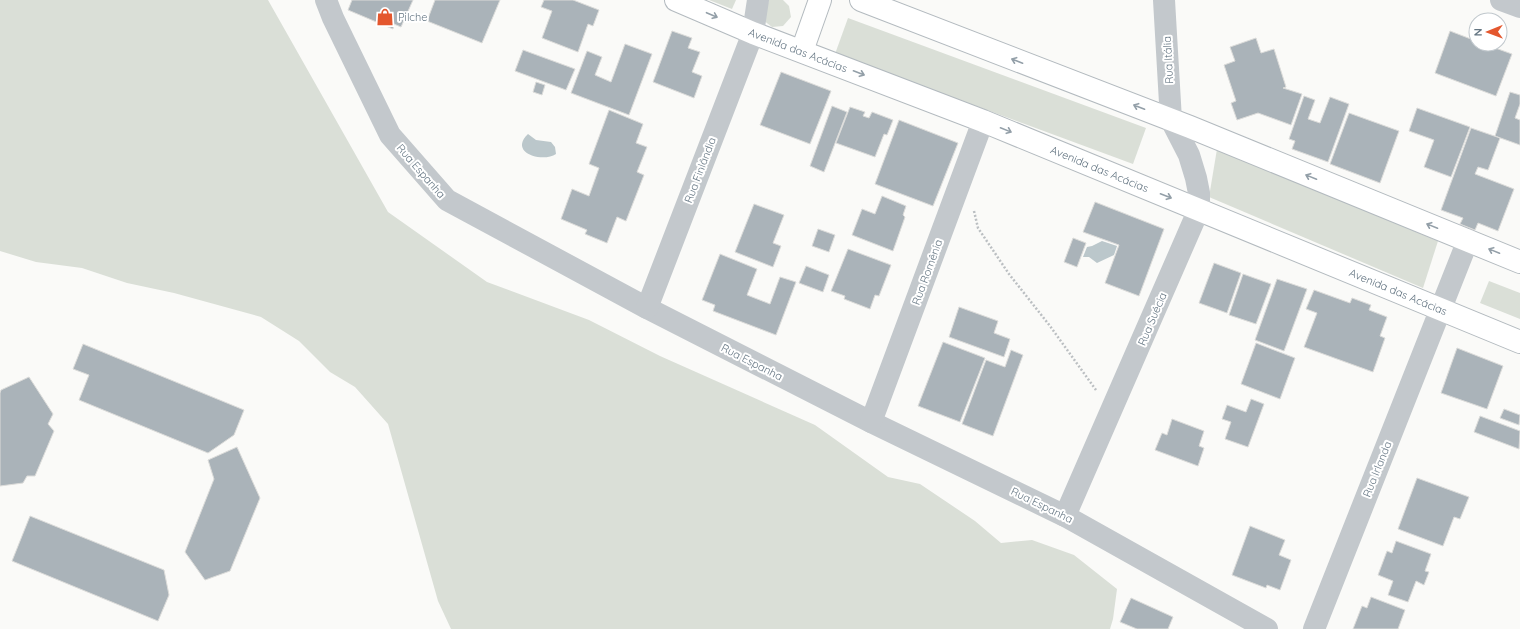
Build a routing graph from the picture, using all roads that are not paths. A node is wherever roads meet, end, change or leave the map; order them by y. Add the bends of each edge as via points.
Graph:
1 (326, 0) edge
2 (676, 0) edge
3 (758, 0) edge
4 (820, 0) edge
5 (861, 0) edge
6 (1164, 0) edge
7 (1501, 0) edge
8 (1520, 8) edge
9 (753, 33) junction
10 (802, 50) junction
11 (1171, 120) junction
12 (983, 121) junction
13 (1199, 209) junction
14 (1468, 240) junction
15 (1520, 262) edge
16 (647, 308) junction
17 (1440, 310) junction
18 (1520, 342) edge
19 (871, 422) junction
20 (1066, 516) junction
21 (1267, 629) edge
22 (1314, 629) edge

1 - 16 street, Rua Espanha via 390,135 446,200
2 -> 9 street, Avenida das Acácias
3 - 9 street, Rua Finlândia
4 - 10 street
11 -> 5 street
6 - 11 street, Rua Itália
7 - 8 street
9 - 10 street, Avenida das Acácias
9 - 16 street, Rua Finlândia
10 -> 12 street, Avenida das Acácias
11 - 13 street, Rua Suécia via 1189,155 1199,193
14 -> 11 street
12 -> 13 street, Avenida das Acácias
12 - 19 street, Rua Romênia
13 - 17 street, Avenida das Acácias
13 - 20 street, Rua Suécia
15 -> 14 street
14 - 17 street, Rua Irlanda
16 - 19 street, Rua Espanha
17 - 18 street, Avenida das Acácias
17 - 22 street, Rua Irlanda
19 - 20 street, Rua Espanha
20 - 21 street, Rua Espanha

